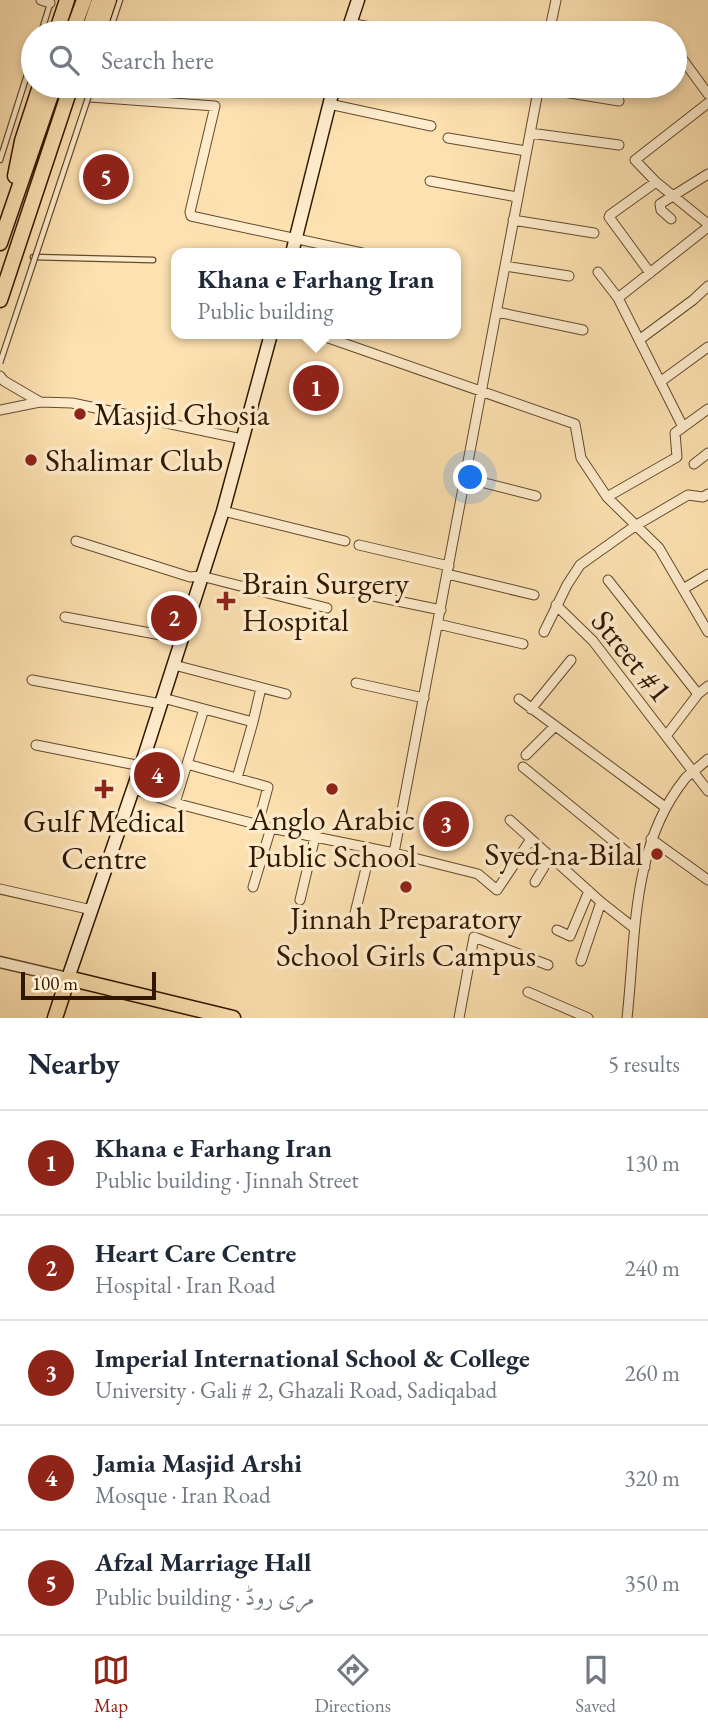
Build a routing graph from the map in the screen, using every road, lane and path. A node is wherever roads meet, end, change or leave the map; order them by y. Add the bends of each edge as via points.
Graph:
1 (67, 0) edge
2 (84, 0) edge
3 (99, 0) edge
4 (109, 0) edge
5 (120, 0) edge
6 (358, 0) edge
7 (556, 0) edge
8 (48, 1) edge
9 (44, 21) edge
10 (61, 21) edge
11 (76, 21) edge
12 (92, 21) edge
13 (102, 21) edge
14 (113, 21) edge
15 (350, 21) edge
16 (552, 21) edge
17 (687, 68) edge
18 (21, 94) edge
19 (708, 94) edge
20 (36, 98) edge
21 (50, 98) edge
22 (67, 98) edge
23 (82, 98) edge
24 (88, 98) edge
25 (146, 98) edge
26 (331, 98) edge
27 (537, 98) edge
28 (602, 98) edge
29 (619, 101) dead end
30 (708, 103) edge
31 (329, 104) junction
32 (431, 126) dead end
33 (530, 133) junction
34 (448, 138) dead end
35 (619, 145) dead end
36 (526, 151) junction
37 (0, 160) edge
38 (708, 174) edge
39 (430, 181) dead end
40 (656, 182) junction
41 (675, 196) junction
42 (517, 197) junction
43 (14, 198) junction
44 (30, 206) junction
45 (671, 219) dead end
46 (513, 220) junction
47 (708, 226) edge
48 (594, 233) dead end
49 (296, 240) junction
50 (0, 243) edge
51 (294, 248) edge
52 (337, 248) edge
53 (33, 257) dead end
54 (153, 260) dead end
55 (505, 266) junction
56 (598, 272) dead end
57 (650, 273) junction
58 (569, 276) dead end
59 (708, 286) edge
60 (618, 298) junction
61 (0, 300) edge
62 (496, 312) junction
63 (583, 330) dead end
64 (270, 339) edge
65 (332, 339) edge
66 (639, 340) junction
67 (708, 347) edge
68 (0, 363) edge
69 (0, 376) edge
70 (660, 382) junction
71 (481, 390) junction
72 (40, 402) junction
73 (0, 410) edge
74 (708, 410) edge
75 (683, 427) junction
76 (242, 439) junction
77 (708, 453) edge
78 (694, 464) dead end
79 (465, 478) junction
80 (536, 496) dead end
81 (607, 497) junction
82 (706, 498) edge
83 (223, 511) junction
84 (635, 526) junction
85 (76, 541) dead end
86 (345, 541) dead end
87 (359, 545) dead end
88 (448, 570) junction
89 (708, 574) edge
90 (201, 576) junction
91 (608, 580) dead end
92 (683, 589) junction
93 (349, 590) dead end
94 (534, 596) dead end
95 (556, 606) junction
96 (327, 608) dead end
97 (441, 610) junction
98 (65, 617) dead end
99 (438, 624) junction
100 (706, 626) edge
101 (544, 632) dead end
102 (182, 639) junction
103 (523, 644) dead end
104 (571, 660) dead end
105 (174, 665) junction
106 (33, 680) dead end
107 (356, 683) dead end
108 (708, 686) edge
109 (261, 688) junction
110 (286, 694) dead end
111 (698, 694) junction
112 (424, 698) junction
113 (519, 699) dead end
114 (162, 701) junction
115 (204, 709) junction
116 (531, 709) junction
117 (253, 722) junction
118 (554, 727) junction
119 (666, 736) junction
120 (36, 745) dead end
121 (526, 755) dead end
122 (708, 759) edge
123 (187, 764) junction
124 (141, 766) junction
125 (523, 767) dead end
126 (694, 774) junction
127 (237, 778) junction
128 (134, 789) junction
129 (708, 791) edge
130 (175, 803) junction
131 (664, 807) junction
132 (510, 820) dead end
133 (257, 824) junction
134 (271, 828) junction
135 (315, 837) junction
136 (531, 839) junction
137 (651, 839) junction
138 (371, 848) junction
139 (394, 853) junction
140 (551, 857) junction
141 (645, 867) junction
142 (708, 880) edge
143 (535, 882) dead end
144 (253, 887) dead end
145 (0, 889) edge
146 (589, 891) junction
147 (300, 900) dead end
148 (601, 902) junction
149 (92, 910) junction
150 (355, 913) dead end
151 (634, 928) junction
152 (558, 930) dead end
153 (581, 961) dead end
154 (0, 962) edge
155 (548, 965) dead end
156 (68, 978) junction
157 (528, 992) dead end
158 (55, 1018) edge
159 (233, 1018) edge
160 (459, 1018) edge
161 (588, 1018) edge
162 (627, 1018) edge

1 - 10 main road
2 - 11 main road
3 - 12 main road
4 - 13 main road
5 - 14 lane
6 - 15 main road
7 - 16 street
8 - 9 lane
17 - 19 street
18 - 37 lane
20 - 43 main road via 15,171
21 - 43 main road
22 - 44 main road
23 - 44 main road via 47,187
24 - 68 lane, bridge
25 - 49 street via 215,106 190,214
26 - 31 main road
27 - 33 street
28 - 29 street
30 - 40 street via 635,160
31 - 32 street
31 - 49 main road
33 - 35 street
33 - 36 street
34 - 36 street
36 - 42 street
38 - 41 street
39 - 42 street
40 - 41 street
40 - 57 street via 609,217
41 - 45 street via 659,207
41 - 47 street
42 - 46 street
43 - 50 main road
44 - 61 main road
46 - 48 street
46 - 55 street
47 - 57 street
49 - 51 main road
49 - 52 street
53 - 54 lane
55 - 58 street
55 - 62 street
56 - 60 street
57 - 60 street
59 - 66 street
60 - 66 street
62 - 63 street
62 - 71 street
64 - 76 main road
65 - 71 street
66 - 70 street
67 - 70 street
69 - 72 street
70 - 75 street
71 - 79 street
71 - 81 street via 575,424 581,458
72 - 73 street
72 - 76 street via 72,403
74 - 75 street
75 - 81 street via 675,435 677,457
76 - 83 main road
77 - 78 street
79 - 80 street
79 - 88 street
81 - 84 street
82 - 84 street via 688,495
83 - 86 street
83 - 90 main road
84 - 92 street via 659,548
84 - 95 street via 580,565
85 - 90 street via 190,577
87 - 88 street
88 - 94 street
88 - 97 street
89 - 92 street
90 - 96 street
90 - 102 main road
91 - 111 street
92 - 100 street
93 - 97 street
95 - 101 street
95 - 119 street, Street #1 via 593,641
97 - 99 street
98 - 102 street
99 - 103 street
99 - 112 street
102 - 105 main road
104 - 116 street
105 - 109 street
105 - 114 main road
106 - 114 street
107 - 112 street
108 - 111 street
109 - 110 street
109 - 117 street
111 - 119 street
112 - 139 street
113 - 116 street
114 - 115 street
114 - 124 main road
115 - 117 street
115 - 123 street
116 - 118 street
117 - 127 street
118 - 121 street
118 - 131 street
119 - 126 street, Street #1
120 - 124 street
122 - 126 street
123 - 127 street
123 - 130 street
124 - 128 main road
125 - 141 street
126 - 129 street, Street #1
126 - 131 street via 686,776
127 - 133 street via 268,787
128 - 130 street
128 - 149 main road
130 - 133 street
131 - 137 street
132 - 136 street
133 - 134 street
134 - 135 street
134 - 144 street
135 - 138 street
135 - 147 street
136 - 139 street via 497,891 478,874
136 - 140 street
137 - 141 street
137 - 142 street
138 - 139 street
138 - 150 street
140 - 143 street
140 - 146 street
141 - 151 street
145 - 149 street
146 - 148 street
146 - 152 street via 570,936
148 - 151 street
148 - 153 street
149 - 156 main road
151 - 162 street
154 - 156 street
155 - 160 street via 474,937
156 - 158 main road
156 - 159 main road
157 - 161 street

